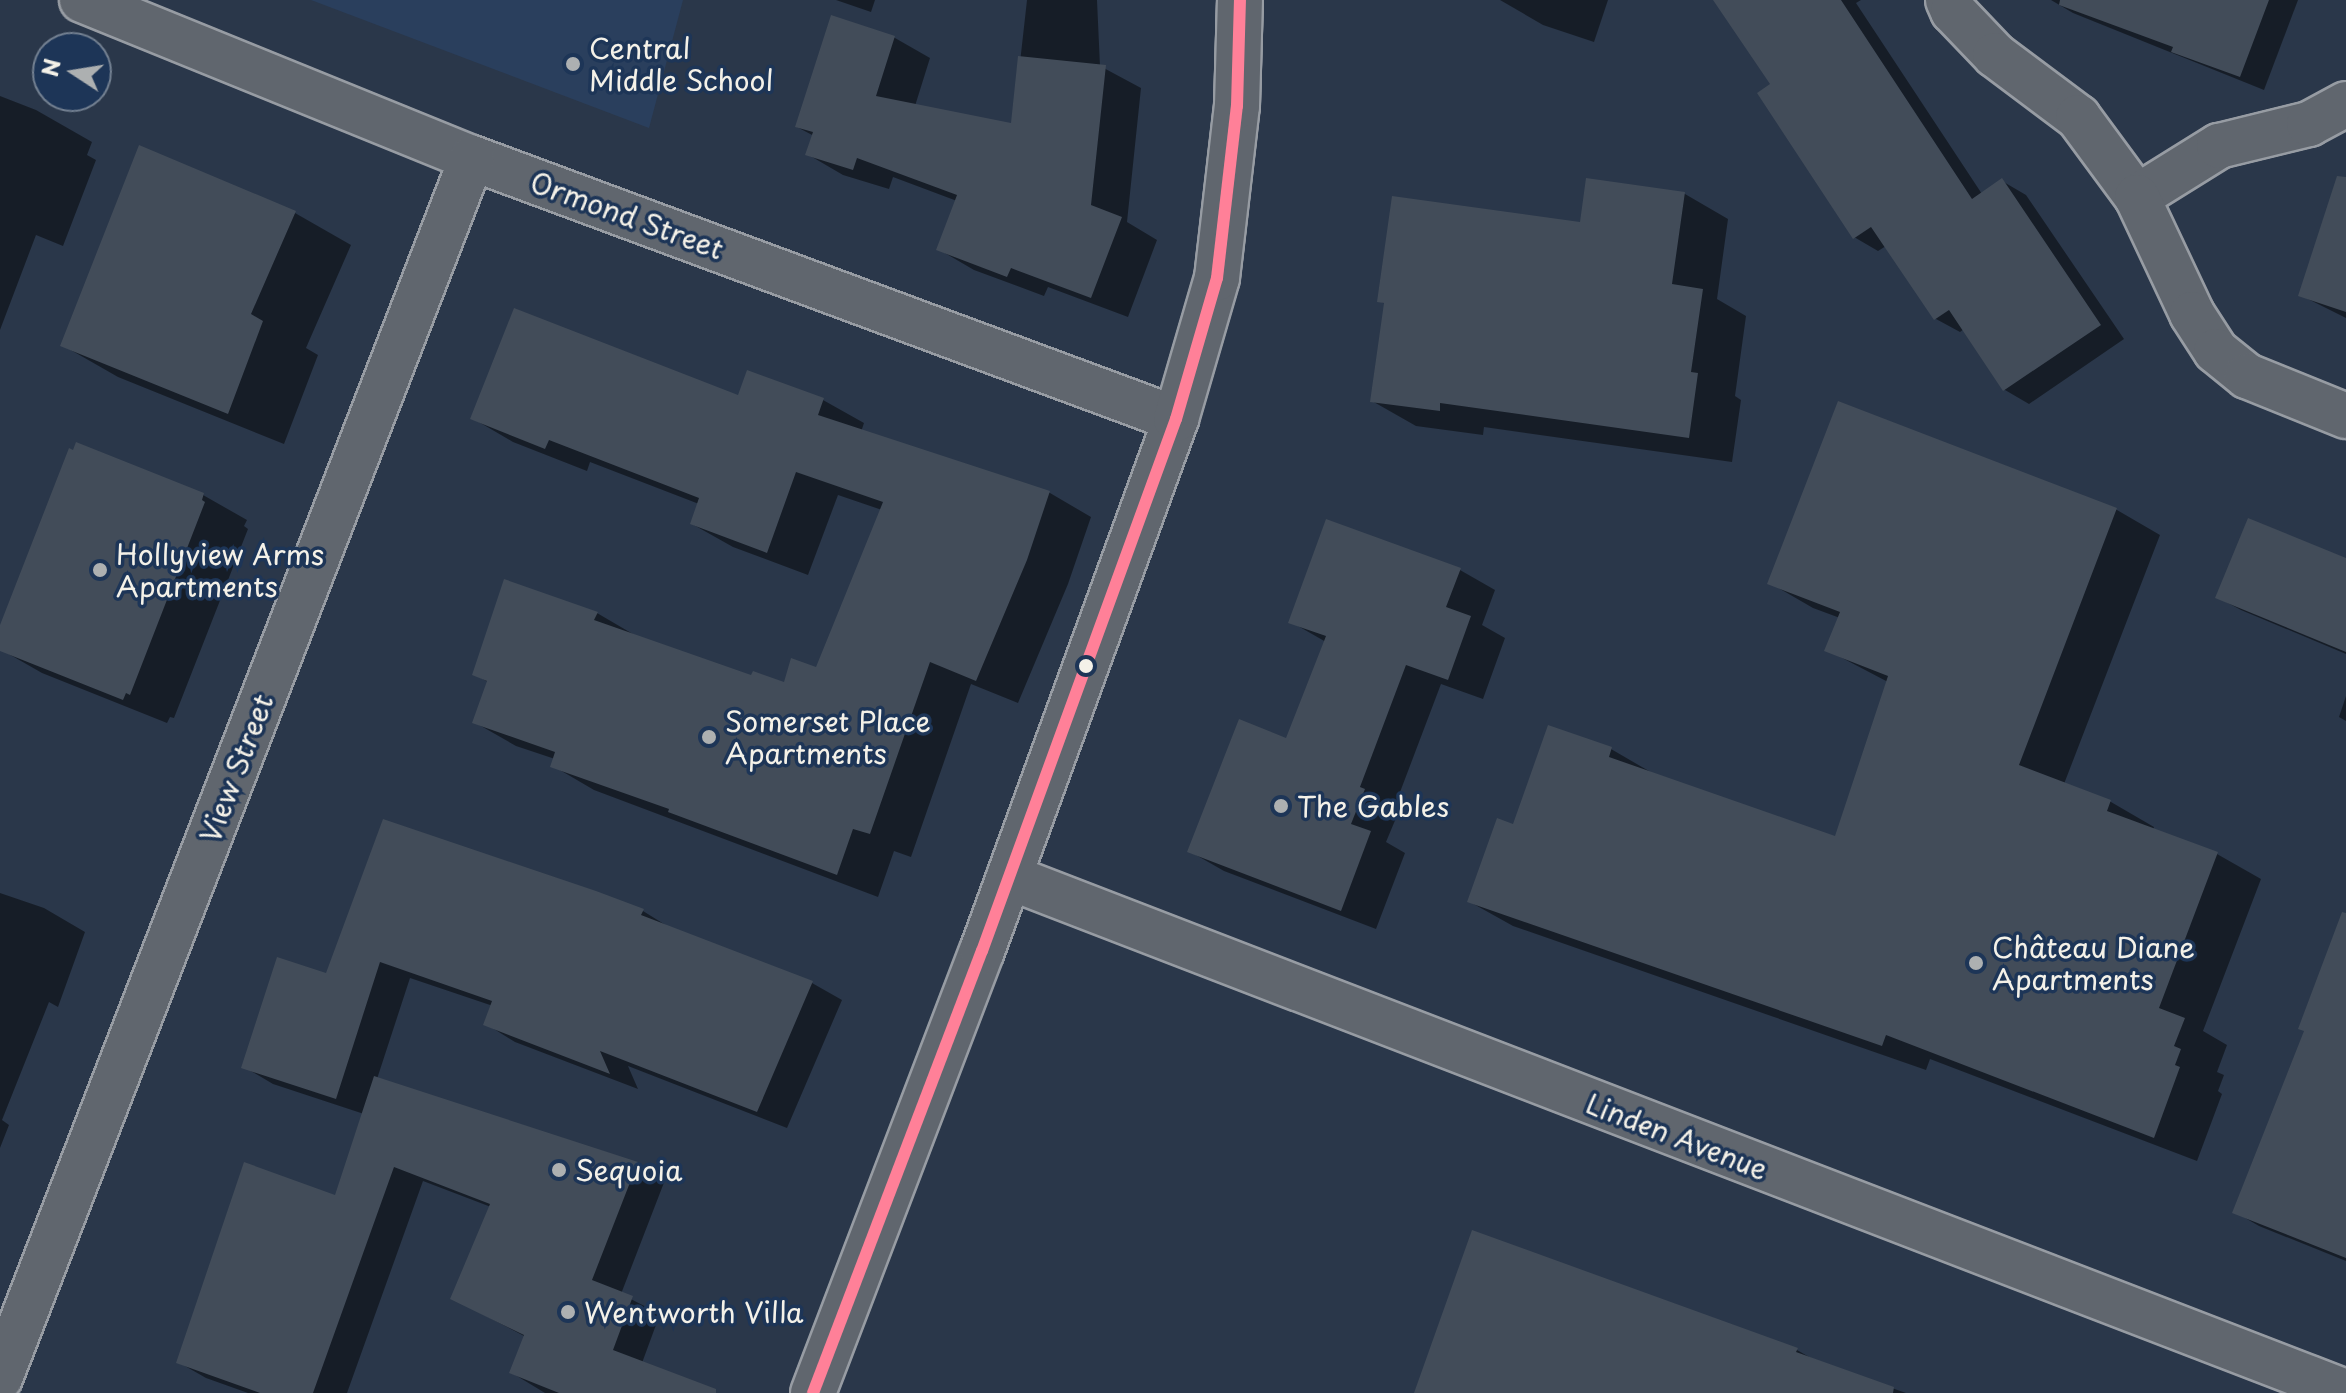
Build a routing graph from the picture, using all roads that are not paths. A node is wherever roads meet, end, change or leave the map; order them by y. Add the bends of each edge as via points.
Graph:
1 (82, 0) edge
2 (1240, 0) edge
3 (1948, 0) edge
4 (2346, 104) edge
5 (472, 158) junction
6 (2137, 197) junction
7 (2346, 416) edge
8 (1176, 419) junction
9 (1009, 877) junction
10 (0, 1378) edge
11 (2346, 1392) edge
12 (813, 1393) edge

1 - 5 street, Ormond Street
2 - 8 street via 1237,106 1217,278
3 - 6 street via 1995,55 2078,117
4 - 6 street via 2309,124 2219,146
5 - 8 street, Ormond Street
5 - 10 street, View Street
6 - 7 street via 2192,314 2216,351 2247,376
8 - 9 street
9 - 11 street, Linden Avenue
9 - 12 street

